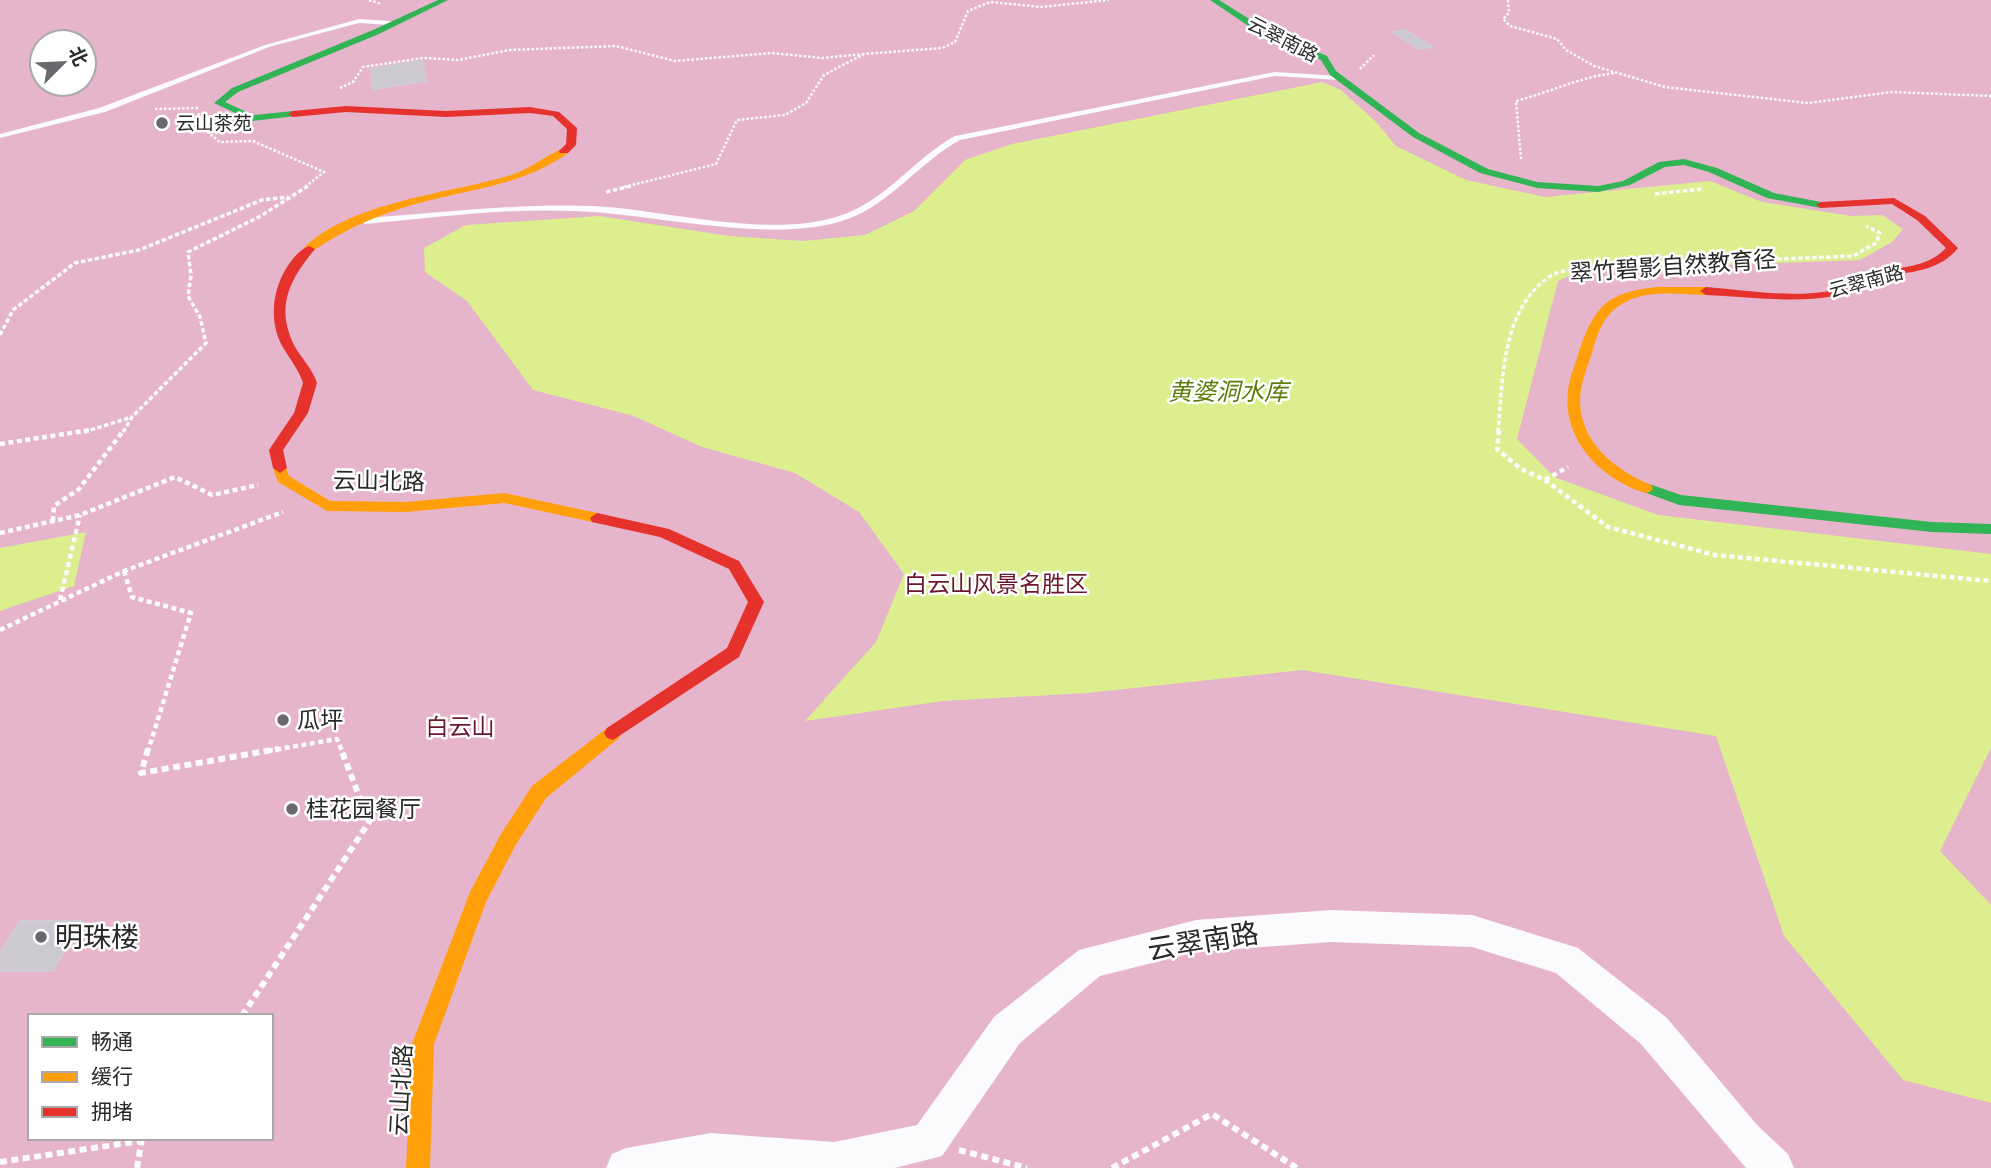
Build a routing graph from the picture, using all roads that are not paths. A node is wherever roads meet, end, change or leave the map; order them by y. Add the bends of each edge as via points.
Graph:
1 (444, 0) edge
2 (1214, 0) edge
3 (394, 23) junction
4 (1340, 78) junction
5 (0, 136) edge
6 (362, 222) junction
7 (1991, 529) edge
8 (418, 1168) edge
9 (626, 1168) edge
10 (1774, 1168) edge

1 - 3 street
2 - 4 street, 云翠南路 via 1256,27 1324,58
3 - 5 lane via 359,21 267,46 102,110
3 - 6 street via 235,90 219,103 252,118 346,109 446,114 530,110 556,114 572,128 571,145 530,174 412,201
4 - 6 lane via 1275,74 958,138 918,163 872,206 815,223 774,226 578,208
4 - 7 street, 云翠南路 via 1439,150 1473,169 1498,176 1590,188 1625,183 1670,163 1701,167 1783,200 1829,206 1885,198 1901,203 1952,248 1945,258 1871,276 1843,292 1803,295 1688,290 1636,295 1612,304 1593,327 1574,393 1580,428 1590,454 1628,482 1679,500
6 - 8 street, 云山北路 via 324,237 298,260 283,283 278,316 289,346 306,370 310,389 276,450 283,479 327,506 406,508 505,498 664,533 734,565 756,602 733,652 607,737 539,792 508,840 477,899 423,1044
9 - 10 street, 云翠南路 via 711,1152 834,1161 928,1142 1007,1030 1091,962 1196,936 1343,926 1472,930 1566,960 1654,1031 1744,1140

